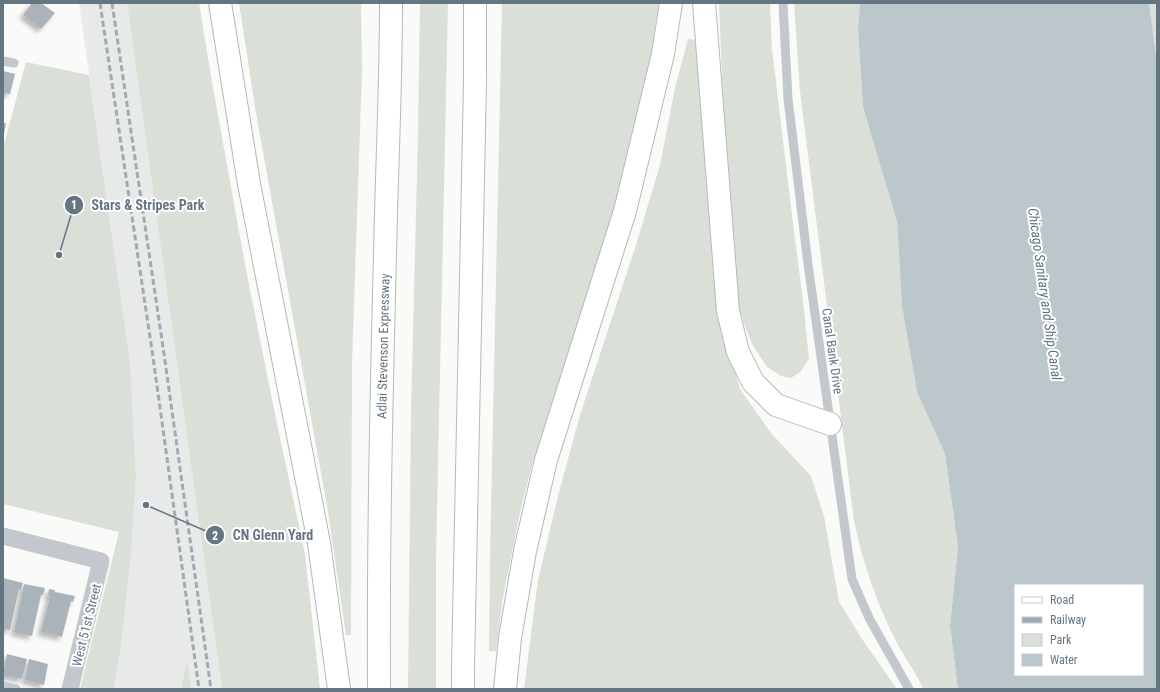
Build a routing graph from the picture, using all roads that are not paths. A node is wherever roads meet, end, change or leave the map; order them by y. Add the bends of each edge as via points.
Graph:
1 (220, 3) edge
2 (391, 3) edge
3 (475, 3) edge
4 (671, 3) edge
5 (704, 3) edge
6 (783, 3) edge
7 (3, 60) edge
8 (14, 63) dead end
9 (830, 424) junction
10 (3, 536) edge
11 (3, 686) edge
12 (16, 689) edge
13 (70, 689) edge
14 (339, 689) edge
15 (380, 689) edge
16 (463, 689) edge
17 (505, 689) edge
18 (909, 689) edge

1 - 14 main road via 249,184 319,543
2 - 15 main road, Adlai Stevenson Expressway via 378,596
3 - 16 main road
4 - 17 main road via 663,54 625,211 546,460 525,551 510,638
5 - 9 main road via 728,311 738,352 753,382 776,405
6 - 9 lane, Canal Bank Drive via 788,99
7 - 8 lane
9 - 18 lane, Canal Bank Drive via 852,579 869,618
10 - 13 street, West 51st Street via 101,561
11 - 12 lane

